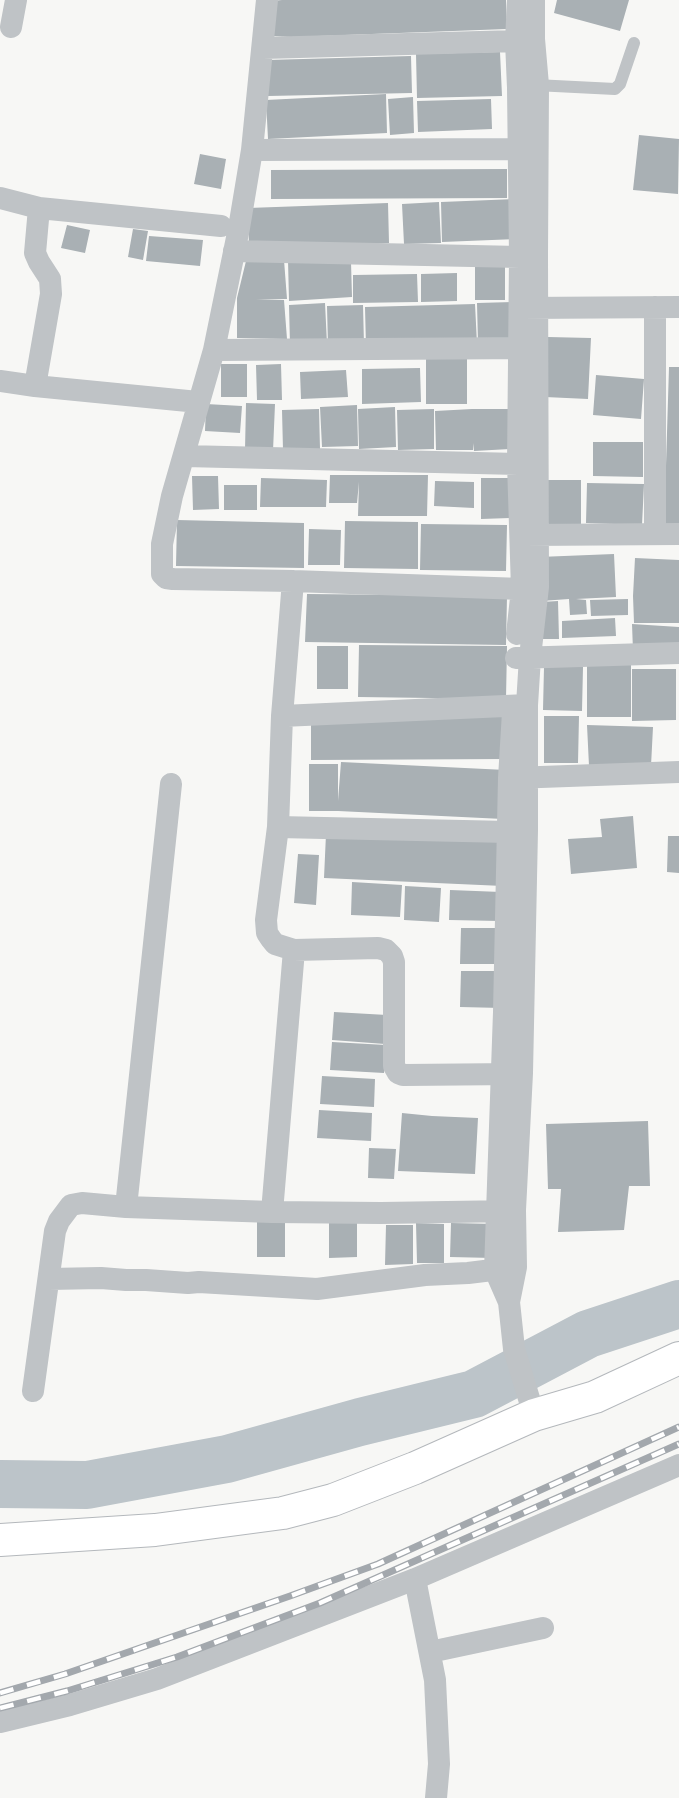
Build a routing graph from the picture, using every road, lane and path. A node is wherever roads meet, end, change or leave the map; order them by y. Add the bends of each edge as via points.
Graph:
1 (16, 0) edge
2 (267, 0) edge
3 (518, 0) edge
4 (534, 0) edge
5 (11, 27) dead end
6 (525, 40) junction
7 (634, 43) dead end
8 (262, 48) junction
9 (528, 86) junction
10 (518, 149) junction
11 (252, 150) junction
12 (0, 198) edge
13 (39, 208) junction
14 (221, 226) dead end
15 (234, 251) junction
16 (520, 257) junction
17 (655, 307) junction
18 (679, 307) edge
19 (528, 308) junction
20 (528, 348) junction
21 (213, 350) junction
22 (0, 381) edge
23 (35, 386) junction
24 (198, 402) junction
25 (184, 456) junction
26 (528, 463) junction
27 (655, 534) junction
28 (679, 534) edge
29 (530, 535) junction
30 (293, 581) junction
31 (530, 588) junction
32 (679, 653) edge
33 (522, 658) junction
34 (520, 706) junction
35 (282, 716) junction
36 (679, 772) edge
37 (518, 778) junction
38 (171, 784) dead end
39 (278, 827) junction
40 (518, 831) junction
41 (294, 950) junction
42 (512, 1074) junction
43 (126, 1207) junction
44 (506, 1211) junction
45 (272, 1212) junction
46 (506, 1269) junction
47 (49, 1279) junction
48 (679, 1358) edge
49 (33, 1391) dead end
50 (531, 1408) junction
51 (679, 1466) edge
52 (0, 1540) edge
53 (415, 1579) junction
54 (543, 1628) dead end
55 (430, 1652) junction
56 (0, 1722) edge
57 (435, 1798) edge

1 - 5 street
2 - 8 street
3 - 6 street
4 - 6 street
6 - 8 street
6 - 9 street
7 - 9 lane via 615,89
8 - 11 street
9 - 10 street
9 - 19 street
10 - 11 street
10 - 16 street
11 - 15 street
12 - 13 street
13 - 14 street
13 - 23 street via 35,253 50,279 51,294
15 - 16 street
15 - 21 street
16 - 19 street
17 - 18 street
17 - 19 street
17 - 27 street
19 - 20 street
20 - 21 street
20 - 26 street
21 - 24 street
22 - 23 street
23 - 24 street
24 - 25 street
25 - 26 street
25 - 30 street via 162,544 162,574 166,578
26 - 29 street
27 - 28 street
27 - 29 street
29 - 31 street
30 - 31 street
30 - 35 street
31 - 33 street
32 - 33 street
33 - 34 street
34 - 35 street
34 - 37 street
35 - 39 street
36 - 37 street
37 - 40 street
38 - 43 street
39 - 40 street
39 - 41 street via 267,933 275,944
40 - 42 street
41 - 42 street via 378,948 392,956 394,1066 398,1073
41 - 45 street
42 - 44 street
43 - 45 street
43 - 47 street via 70,1205 58,1221
44 - 45 street
44 - 46 street
46 - 47 street via 317,1289
46 - 50 street via 514,1349
47 - 49 street
48 - 50 main road via 595,1397
50 - 52 main road via 415,1468 333,1500 283,1513 155,1530
51 - 53 street
53 - 55 street
53 - 56 street via 157,1679
54 - 55 street
55 - 57 street via 439,1764

